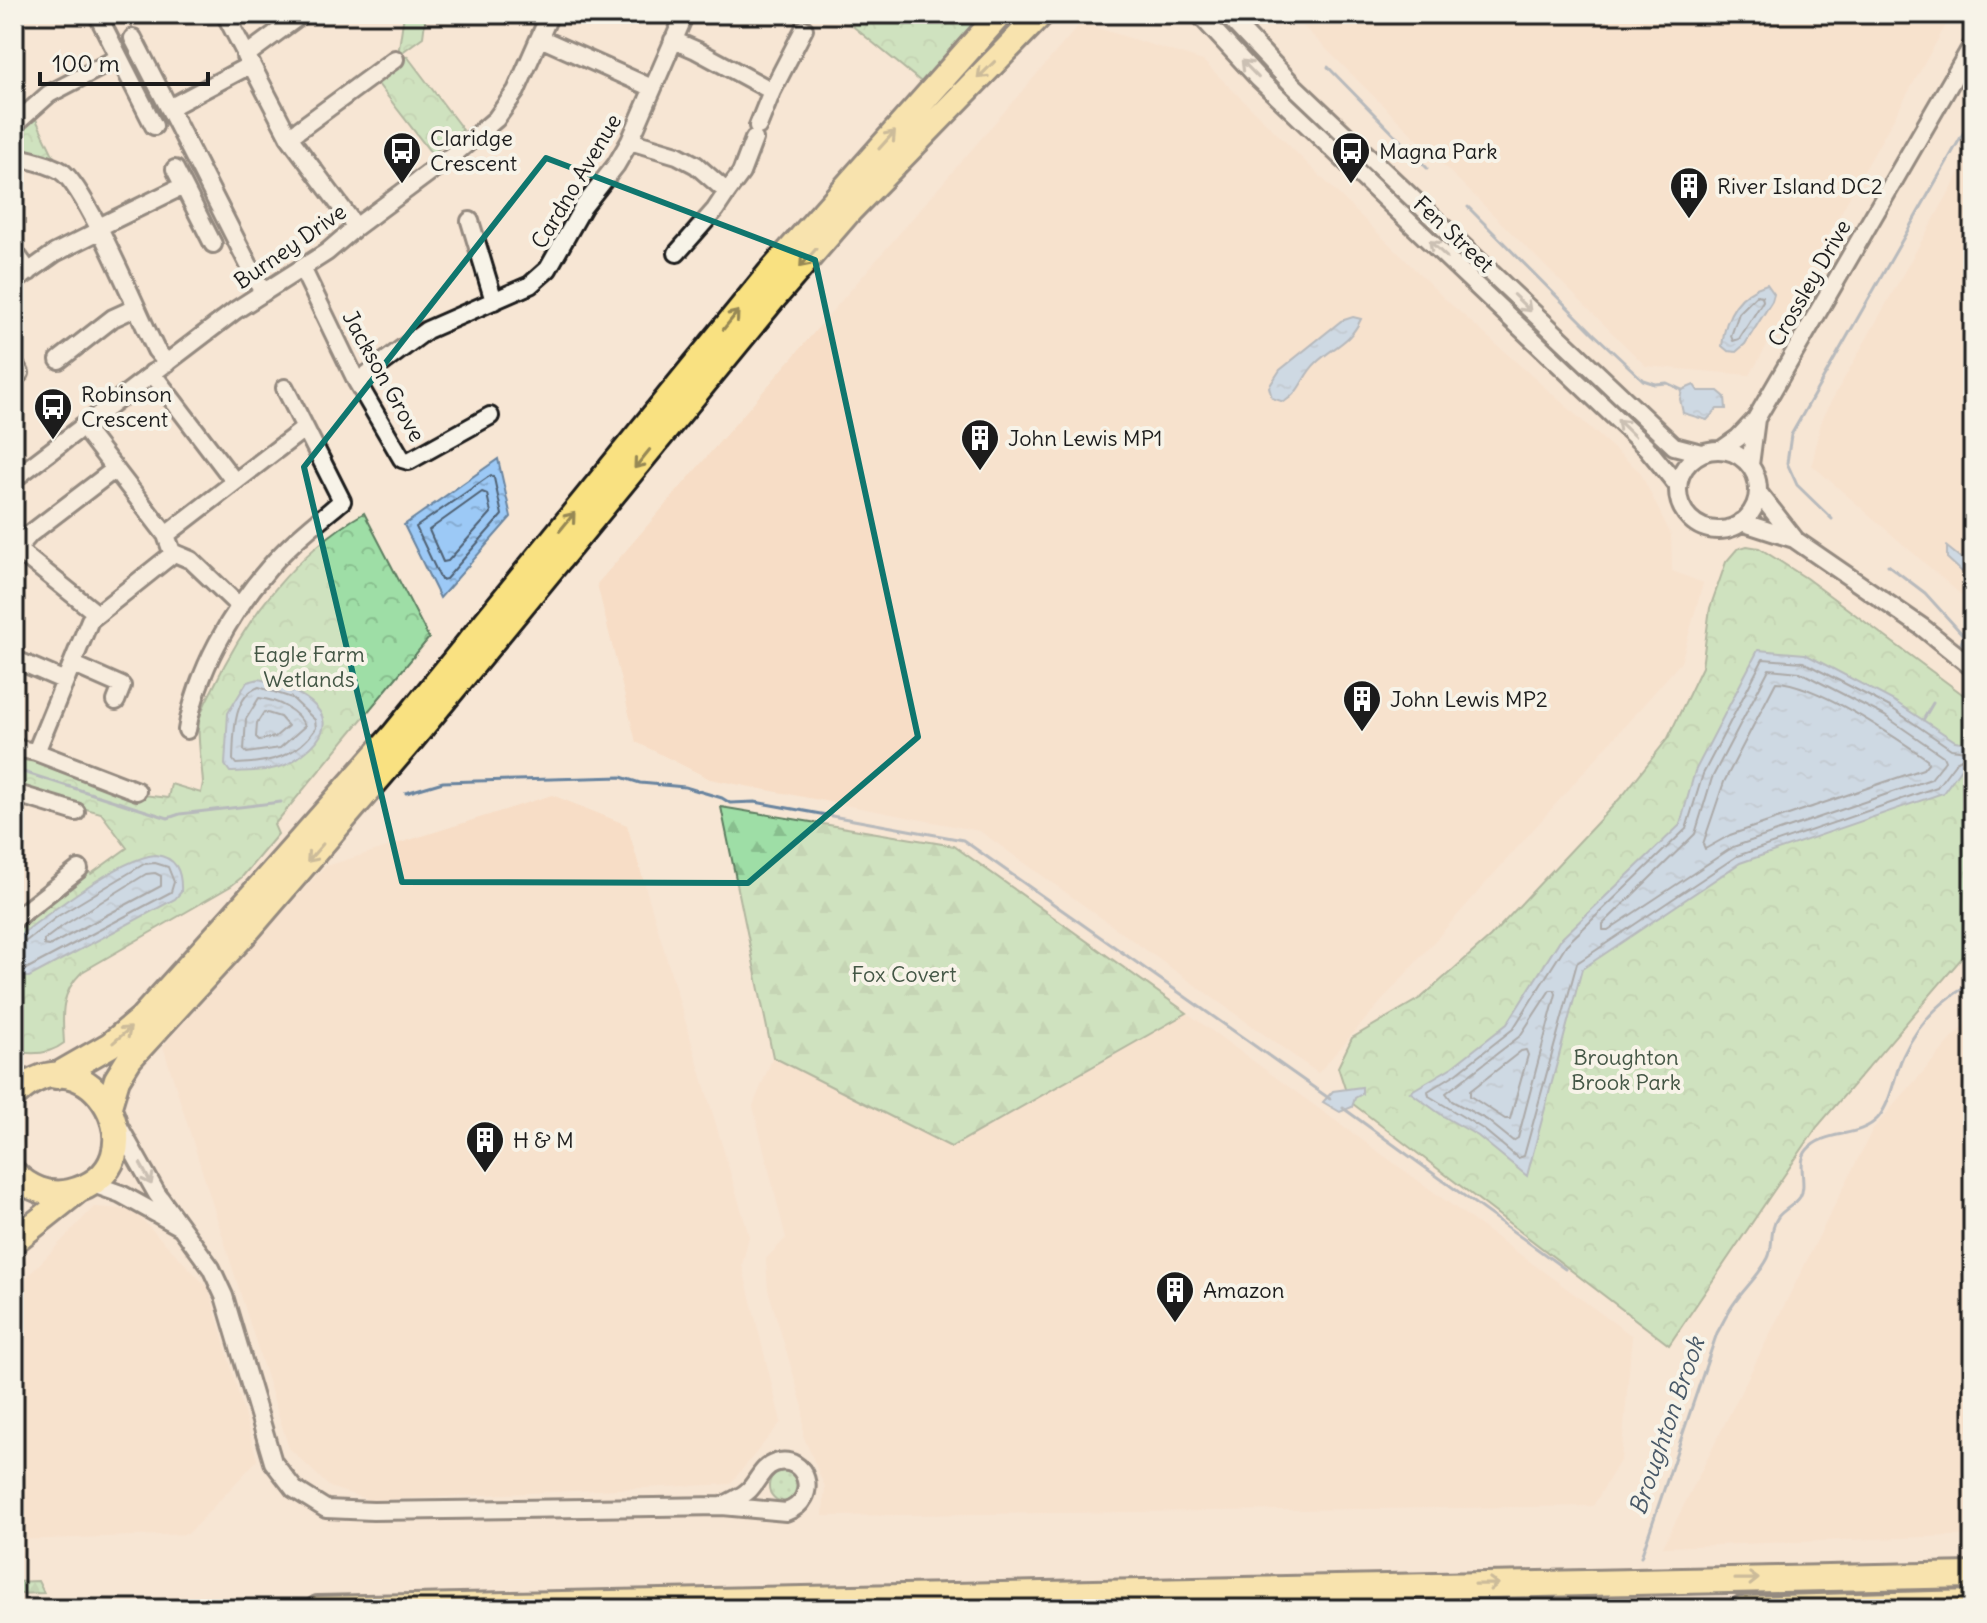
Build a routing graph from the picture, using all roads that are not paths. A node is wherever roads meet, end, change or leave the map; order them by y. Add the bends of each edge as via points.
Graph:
1 (97, 14) edge
2 (225, 14) edge
3 (302, 14) edge
4 (550, 14) edge
5 (685, 14) edge
6 (1000, 14) edge
7 (1041, 14) edge
8 (1199, 14) edge
9 (1226, 14) edge
10 (804, 29) dead end
11 (133, 38) dead end
12 (540, 38) junction
13 (673, 40) junction
14 (1973, 44) edge
15 (118, 58) junction
16 (395, 59) dead end
17 (248, 60) junction
18 (652, 88) junction
19 (772, 91) junction
20 (169, 108) junction
21 (14, 125) edge
22 (154, 126) dead end
23 (289, 137) junction
24 (630, 141) junction
25 (14, 156) edge
26 (175, 169) dead end
27 (183, 186) junction
28 (727, 192) junction
29 (470, 221) dead end
30 (356, 227) junction
31 (98, 230) junction
32 (213, 244) dead end
33 (14, 251) edge
34 (677, 253) dead end
35 (302, 268) junction
36 (29, 272) junction
37 (14, 282) edge
38 (263, 293) junction
39 (494, 301) junction
40 (135, 308) junction
41 (59, 360) dead end
42 (167, 363) junction
43 (152, 373) junction
44 (357, 382) junction
45 (285, 388) dead end
46 (490, 416) dead end
47 (1756, 419) junction
48 (82, 426) junction
49 (305, 428) junction
50 (1721, 450) junction
51 (1701, 453) junction
52 (1750, 465) junction
53 (115, 469) junction
54 (14, 479) edge
55 (235, 482) junction
56 (1678, 486) junction
57 (1758, 492) junction
58 (1741, 522) junction
59 (166, 535) junction
60 (1794, 539) junction
61 (15, 548) edge
62 (172, 552) junction
63 (240, 607) junction
64 (96, 613) junction
65 (14, 659) edge
66 (1962, 659) edge
67 (72, 664) junction
68 (65, 681) junction
69 (116, 701) dead end
70 (187, 730) dead end
71 (14, 748) edge
72 (36, 752) junction
73 (137, 791) dead end
74 (14, 793) edge
75 (76, 812) dead end
76 (79, 869) dead end
77 (14, 920) edge
78 (56, 1076) junction
79 (19, 1083) edge
80 (112, 1112) junction
81 (14, 1173) edge
82 (84, 1187) junction
83 (181, 1227) junction
84 (14, 1241) edge
85 (758, 1479) junction
86 (722, 1506) junction
87 (770, 1509) junction
88 (1973, 1575) edge
89 (1973, 1603) edge
90 (318, 1609) edge
91 (1742, 1609) edge

1 - 15 street
2 - 17 street
3 - 17 street
4 - 12 street, Burney Drive
5 - 13 street, Cardno Avenue
78 -> 6 highway via 110,1045 141,1019 235,915 393,736 769,274
7 -> 80 highway via 850,210 412,739 130,1058 117,1079
56 -> 8 street, Fen Street via 1647,448 1259,79
9 -> 51 street, Fen Street via 1304,95 1674,446
10 - 19 street
11 - 20 street
12 - 18 street
12 - 30 street, Burney Drive via 516,91 496,119
13 - 18 street, Cardno Avenue
13 - 19 street
14 - 47 street, Crossley Drive
15 - 21 street via 49,94
15 - 22 street
16 - 23 street
17 - 20 street
17 - 23 street
18 - 24 street, Cardno Avenue
19 - 28 street via 741,173
20 - 38 street
23 - 30 street
24 - 28 street via 677,155
24 - 39 street, Cardno Avenue via 548,269 530,285
25 - 31 street via 66,176
26 - 27 street
27 - 31 street
27 - 32 street
28 - 34 street
29 - 39 street
30 - 35 street, Burney Drive
31 - 36 street
31 - 40 street
33 - 36 street
35 - 38 street, Burney Drive
35 - 44 street, Jackson Grove
36 - 37 street
38 - 42 street, Burney Drive
39 - 44 street, Cardno Avenue via 427,330
40 - 41 street via 113,318
40 - 42 street
42 - 43 street, Burney Drive
43 - 48 street, Burney Drive
43 - 55 street
44 - 46 street, Jackson Grove via 402,459 409,461
45 - 49 street
47 - 50 street
47 - 52 street
48 - 53 street
48 - 54 street, Burney Drive
49 - 55 street
49 - 63 street via 342,501 269,567
50 - 51 street
50 - 52 street
51 - 56 street via 1690,461
52 - 57 street
53 - 59 street
53 - 61 street
55 - 59 street
56 - 58 street via 1682,507 1696,523 1716,530
57 - 58 street
57 - 60 street
58 - 60 street
59 - 62 street
60 - 66 street
61 - 64 street
62 - 63 street via 191,560
62 - 64 street
63 - 70 street via 204,668
64 - 67 street
65 - 68 street
67 - 68 street
67 - 69 street via 122,686
68 - 72 street
71 - 72 street
72 - 73 street
74 - 75 street
76 - 77 street
78 - 79 highway
78 - 80 highway via 86,1083
80 - 82 highway via 117,1137 113,1155 104,1171
80 -> 83 street
81 - 82 highway via 46,1192
82 - 83 street via 121,1194
82 - 84 highway
83 - 86 street via 224,1296 273,1462 294,1489 326,1509
85 - 86 street via 741,1497
85 - 87 street via 758,1494
85 - 87 street via 780,1462 795,1465 805,1477 807,1491 799,1506 786,1512
86 - 87 street
90 -> 88 highway
89 - 91 highway

